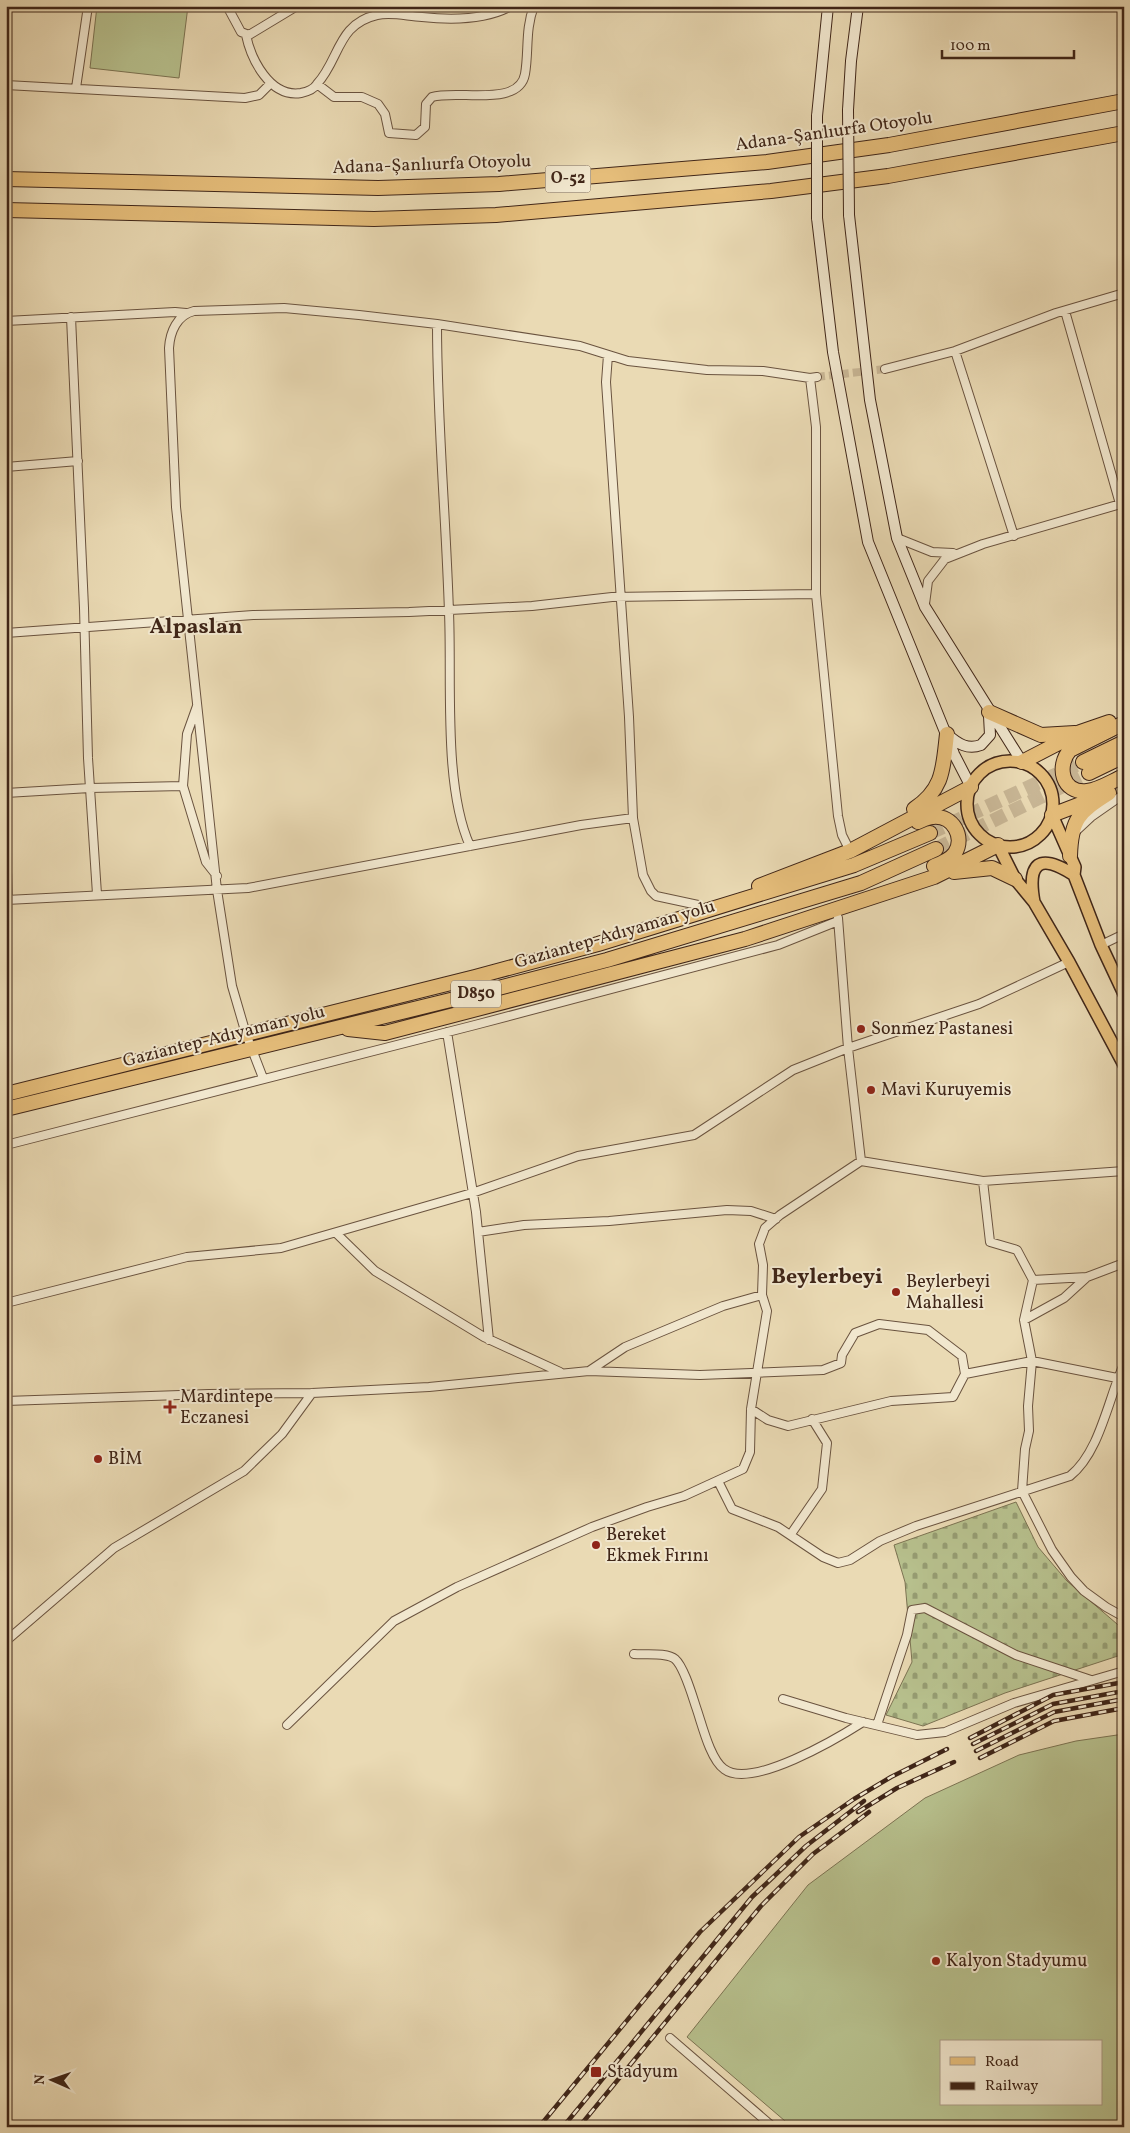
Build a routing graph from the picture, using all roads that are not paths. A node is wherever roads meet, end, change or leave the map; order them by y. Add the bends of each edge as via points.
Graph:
1 (88, 6) edge
2 (226, 6) edge
3 (297, 6) edge
4 (511, 6) edge
5 (534, 6) edge
6 (828, 6) edge
7 (858, 6) edge
8 (246, 35) junction
9 (271, 83) junction
10 (317, 84) junction
11 (6, 85) edge
12 (76, 88) junction
13 (1124, 102) edge
14 (1124, 133) edge
15 (6, 179) edge
16 (6, 210) edge
17 (1124, 293) edge
18 (1065, 311) junction
19 (186, 313) junction
20 (71, 317) junction
21 (6, 321) edge
22 (437, 324) junction
23 (955, 351) junction
24 (608, 355) junction
25 (885, 369) tunnel mouth
26 (78, 461) junction
27 (6, 467) edge
28 (1122, 503) edge
29 (1014, 536) junction
30 (897, 538) junction
31 (960, 552) junction
32 (816, 594) junction
33 (620, 596) junction
34 (924, 607) junction
35 (449, 610) junction
36 (187, 621) junction
37 (85, 626) junction
38 (6, 633) edge
39 (197, 704) junction
40 (989, 712) junction
41 (1124, 717) edge
42 (1124, 723) edge
43 (1080, 732) junction
44 (947, 734) junction
45 (1124, 742) edge
46 (1124, 756) edge
47 (1022, 762) junction
48 (1124, 776) edge
49 (1124, 784) edge
50 (183, 786) junction
51 (971, 787) junction
52 (90, 788) junction
53 (1109, 792) junction
54 (6, 793) edge
55 (1124, 794) edge
56 (1052, 814) junction
57 (633, 818) junction
58 (930, 833) tunnel mouth
59 (1071, 836) junction
60 (867, 842) junction
61 (6, 844) edge
62 (998, 845) junction
63 (470, 846) junction
64 (936, 849) tunnel mouth
65 (850, 851) junction
66 (1070, 856) junction
67 (1074, 875) junction
68 (217, 876) junction
69 (934, 877) junction
70 (1015, 880) junction
71 (218, 890) junction
72 (97, 894) junction
73 (7, 900) edge
74 (864, 900) junction
75 (1034, 902) junction
76 (698, 905) junction
77 (838, 915) junction
78 (1124, 934) edge
79 (1101, 945) junction
80 (1069, 962) junction
81 (1124, 994) edge
82 (326, 1014) junction
83 (339, 1028) junction
84 (446, 1032) junction
85 (246, 1034) junction
86 (848, 1048) junction
87 (252, 1049) junction
88 (1124, 1065) edge
89 (263, 1078) junction
90 (6, 1094) edge
91 (6, 1109) edge
92 (6, 1145) edge
93 (861, 1161) junction
94 (1124, 1170) edge
95 (983, 1180) junction
96 (472, 1192) junction
97 (776, 1219) junction
98 (478, 1232) junction
99 (336, 1233) junction
100 (1124, 1263) edge
101 (1086, 1277) junction
102 (1033, 1280) junction
103 (762, 1295) junction
104 (6, 1303) edge
105 (1024, 1320) junction
106 (489, 1340) junction
107 (1032, 1361) junction
108 (1124, 1364) edge
109 (589, 1371) junction
110 (562, 1373) junction
111 (756, 1373) junction
112 (965, 1374) junction
113 (1121, 1380) edge
114 (312, 1393) junction
115 (6, 1401) edge
116 (751, 1409) junction
117 (812, 1419) junction
118 (718, 1481) junction
119 (1022, 1491) junction
120 (791, 1534) junction
121 (1124, 1616) edge
122 (6, 1641) edge
123 (634, 1654) dead end
124 (1124, 1670) edge
125 (1091, 1680) junction
126 (784, 1700) dead end
127 (863, 1722) junction
128 (287, 1725) dead end
129 (877, 1725) junction
130 (670, 2038) dead end
131 (773, 2127) edge

1 - 12 street
2 - 8 street via 235,24
3 - 8 street via 260,30
4 - 10 street via 502,11 467,17 388,14 364,19 350,28
5 - 10 street via 527,37 526,72 518,88 506,94 432,97 426,104 425,127 416,135 389,133 382,108 371,100 334,97
6 - 44 street, bridge via 817,116 817,218 833,352 868,542
7 - 30 street, bridge via 848,110 849,215 870,400
8 - 9 street via 253,56
9 - 10 street via 292,93 305,91
9 - 12 street via 259,96 245,98
11 - 12 street
13 - 15 highway, Adana-Şanlıurfa Otoyolu / O-52 via 908,142 767,162 498,184 378,188
14 - 16 highway, O-52 via 888,176 771,191 496,214 374,219
17 - 18 street
18 - 23 street
18 - 28 street
19 - 20 street
19 - 22 street via 284,308
19 - 36 street via 173,329 169,348 176,507 185,573
20 - 21 street
20 - 26 street
22 - 24 street via 580,346
22 - 35 street via 437,394
23 - 25 street
23 - 29 street
24 - 32 street via 628,361 707,370 763,371 814,378
24 - 33 street via 606,382
26 - 27 street
26 - 37 street
28 - 29 street
29 - 31 street
30 - 31 street via 932,552
30 - 34 street
31 - 34 street via 945,559 928,581
32 - 33 street
32 - 65 street via 838,816
33 - 35 street via 532,606
33 - 57 street
34 - 40 street
35 - 36 street via 253,615
35 - 63 street via 454,764 459,816
36 - 37 street
36 - 39 street
37 - 38 street
37 - 52 street
39 - 50 street via 187,734
39 - 68 street
40 - 43 highway via 1041,735
40 - 44 street via 990,735 982,746 968,748
40 - 47 street
41 - 43 highway
42 - 48 highway via 1070,750 1064,756 1061,771 1067,784 1079,791 1092,790
43 - 47 highway
44 - 51 street
44 - 60 highway via 942,772 928,800
45 - 46 highway via 1086,767
47 - 51 main road via 992,765
47 - 56 main road via 1038,771 1049,786
49 - 53 highway
50 - 52 street
50 - 68 street via 206,862
51 - 60 highway
51 - 62 main road via 967,804 971,821 982,836
52 - 54 street
52 - 72 street
53 - 56 highway
53 - 59 highway via 1081,813
55 - 59 street
56 - 62 main road via 1044,830 1031,842 1014,847
56 - 66 main road
57 - 63 street
57 - 76 street via 643,875 651,891 656,896
58 - 82 highway, Gaziantep-Adıyaman yolu / D850 via 854,865 720,908
59 - 66 highway
60 - 65 highway
61 - 73 street
62 - 69 highway
62 - 70 main road
63 - 71 street via 248,888
64 - 83 highway, Gaziantep-Adıyaman yolu / D850 via 861,883 607,960
65 - 74 highway via 934,816 952,823 958,834 958,847 951,858
65 - 76 highway via 748,891
66 - 67 main road via 1075,867
67 - 75 main road via 1058,864 1048,862 1039,865 1031,881
67 - 79 main road
68 - 71 street
69 - 70 highway via 974,868 992,868
69 - 74 highway
70 - 75 main road
71 - 72 street
71 - 85 street via 232,986
72 - 73 street
74 - 77 highway
75 - 80 main road
76 - 82 highway via 553,947 350,999
77 - 83 highway via 385,1033
77 - 84 street via 778,945
77 - 86 street
78 - 79 street
79 - 81 main road
80 - 86 street via 979,1004
80 - 88 main road
82 - 85 highway, Gaziantep-Adıyaman yolu / D850
83 - 87 highway, Gaziantep-Adıyaman yolu / D850
84 - 89 street
84 - 96 street
85 - 87 street
85 - 90 highway, Gaziantep-Adıyaman yolu / D850
86 - 93 street
86 - 96 street via 793,1070 694,1135 578,1156
87 - 89 street
87 - 91 highway, Gaziantep-Adıyaman yolu / D850
89 - 92 street
93 - 95 street
93 - 97 street
94 - 95 street
95 - 102 street via 990,1242 1016,1250
96 - 98 street
96 - 99 street
97 - 98 street via 727,1210 609,1221 564,1221
97 - 103 street via 765,1228 759,1244
98 - 106 street
99 - 104 street via 281,1248 187,1256
99 - 106 street via 375,1271
100 - 101 street
101 - 102 street
101 - 105 street via 1064,1298
102 - 105 street
103 - 109 street via 723,1306 625,1347
103 - 111 street via 767,1311
105 - 107 street
106 - 110 street
107 - 112 street
107 - 113 street
107 - 119 street
108 - 113 street
109 - 110 street
109 - 111 street via 700,1376
110 - 114 street via 429,1388
111 - 112 street via 823,1370 836,1366 841,1363 854,1333 879,1324 928,1330 962,1356
111 - 116 street
112 - 117 street via 953,1397 891,1401
113 - 119 street via 1091,1452 1080,1468 1070,1476
114 - 115 street
114 - 122 street via 282,1434 244,1471 114,1548
116 - 117 street via 768,1420 788,1426
116 - 118 street via 750,1452 743,1469
117 - 120 street via 827,1443 822,1489
118 - 120 street via 732,1509
118 - 128 street via 592,1527 457,1587 394,1621
119 - 120 street via 916,1526 838,1563 823,1557
119 - 121 street via 1052,1550 1071,1577 1098,1602
123 - 127 street via 670,1656 677,1662 716,1762 730,1772 746,1773 802,1757
124 - 125 street
125 - 129 street via 1014,1703 935,1734 918,1735
125 - 129 street via 1016,1655 925,1608 918,1608 910,1613 907,1635
126 - 127 street
127 - 129 street
130 - 131 street

